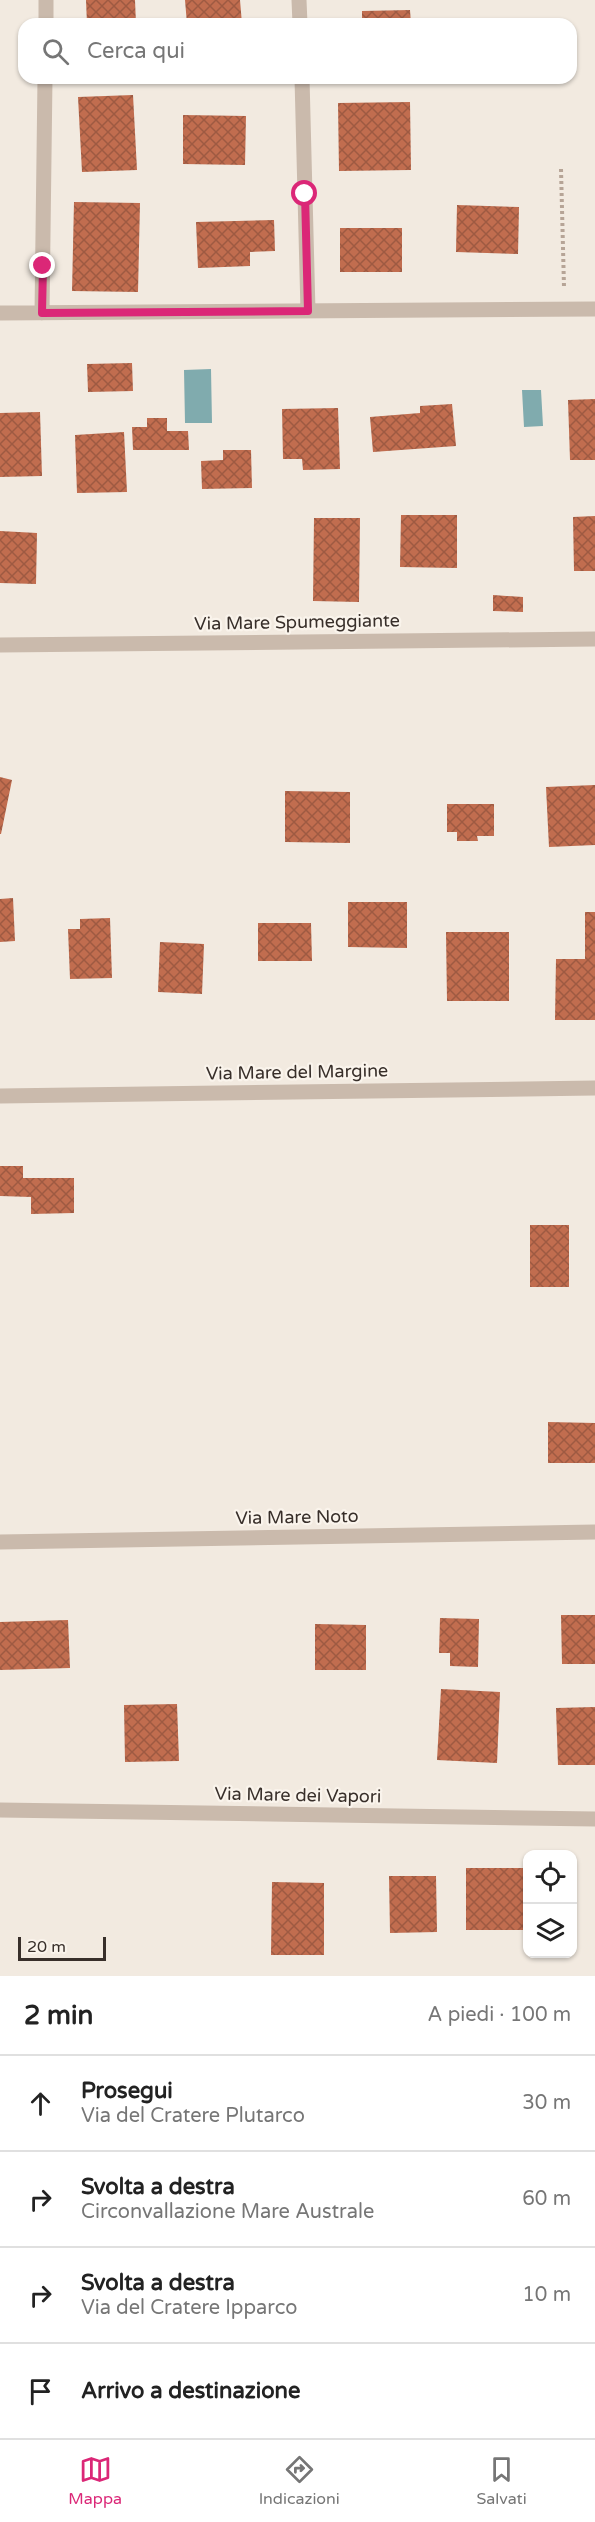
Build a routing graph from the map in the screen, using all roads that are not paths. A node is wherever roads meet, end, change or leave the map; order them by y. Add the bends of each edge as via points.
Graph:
1 (46, 0) edge
2 (299, 0) edge
3 (46, 18) edge
4 (300, 18) edge
5 (45, 84) edge
6 (302, 84) edge
7 (595, 309) edge
8 (308, 311) junction
9 (0, 313) edge
10 (42, 313) junction
11 (595, 639) edge
12 (0, 645) edge
13 (595, 1088) edge
14 (0, 1096) edge
15 (595, 1532) edge
16 (0, 1542) edge
17 (0, 1810) edge
18 (595, 1819) edge

1 - 3 street
2 - 4 street
5 - 10 street
6 - 8 street
7 - 8 street
8 - 10 street
9 - 10 street
11 - 12 street, Via Mare Spumeggiante
13 - 14 street, Via Mare del Margine
15 - 16 street, Via Mare Noto
17 - 18 street, Via Mare dei Vapori

